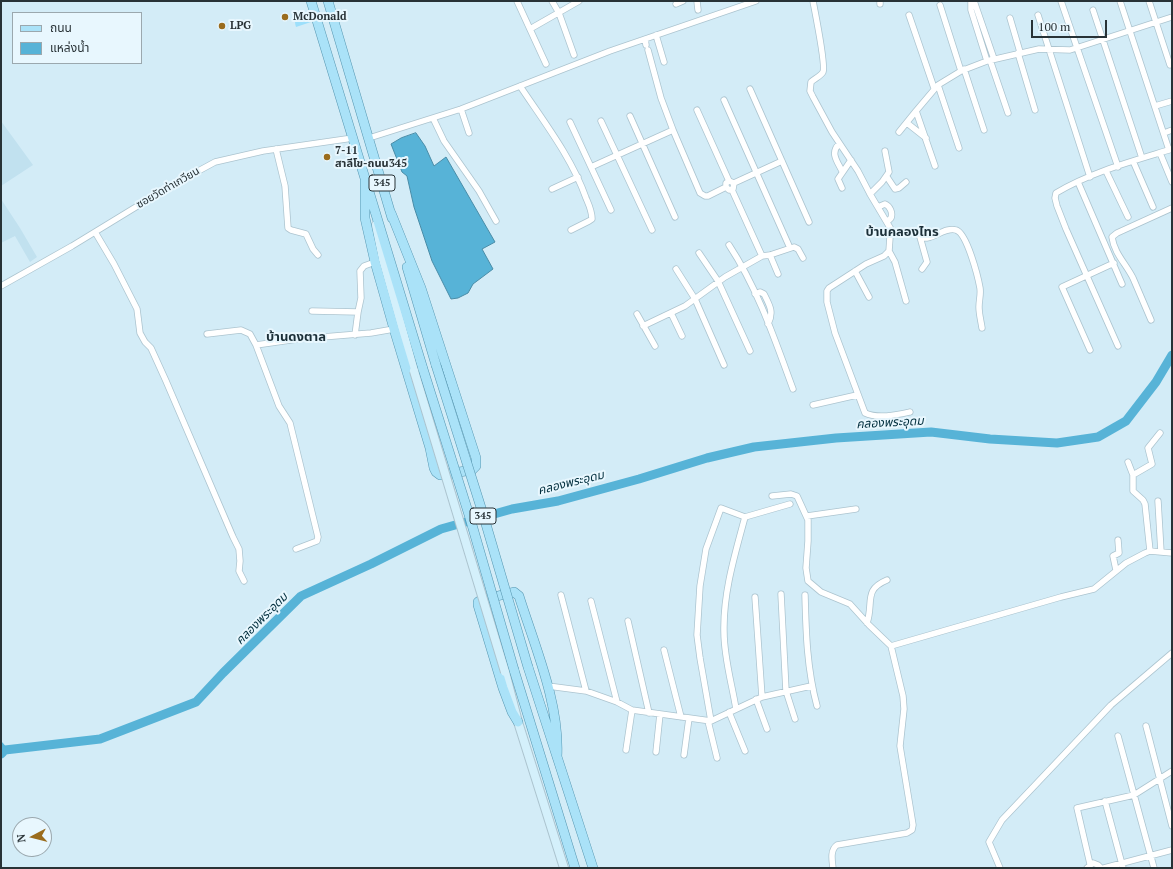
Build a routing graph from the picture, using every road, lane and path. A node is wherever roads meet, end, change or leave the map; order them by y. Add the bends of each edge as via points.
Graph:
1 (311, 1) edge
2 (328, 1) edge
3 (517, 1) edge
4 (552, 1) edge
5 (579, 1) edge
6 (683, 1) edge
7 (697, 1) edge
8 (756, 1) edge
9 (812, 1) edge
10 (972, 1) edge
11 (1061, 1) edge
12 (1120, 1) edge
13 (1148, 1) edge
14 (676, 4) dead end
15 (940, 5) dead end
16 (698, 10) dead end
17 (1093, 10) dead end
18 (559, 13) junction
19 (909, 15) dead end
20 (1038, 15) dead end
21 (1172, 17) edge
22 (1010, 18) dead end
23 (982, 23) junction
24 (1156, 23) junction
25 (976, 25) junction
26 (530, 29) junction
27 (1130, 31) junction
28 (656, 35) junction
29 (644, 39) junction
30 (1103, 40) junction
31 (1077, 48) junction
32 (1050, 50) junction
33 (1019, 52) junction
34 (574, 55) dead end
35 (990, 60) junction
36 (664, 62) dead end
37 (546, 64) dead end
38 (1170, 65) dead end
39 (963, 70) junction
40 (520, 86) junction
41 (936, 86) junction
42 (750, 90) dead end
43 (724, 100) dead end
44 (1172, 101) edge
45 (1155, 106) junction
46 (461, 109) junction
47 (697, 110) dead end
48 (1035, 110) dead end
49 (916, 111) junction
50 (1008, 113) dead end
51 (630, 116) dead end
52 (433, 118) junction
53 (601, 121) dead end
54 (570, 122) dead end
55 (907, 123) junction
56 (673, 130) junction
57 (984, 130) dead end
58 (1172, 130) edge
59 (899, 132) dead end
60 (469, 133) dead end
61 (1164, 133) junction
62 (353, 138) junction
63 (369, 138) junction
64 (926, 138) junction
65 (642, 144) junction
66 (839, 144) junction
67 (958, 148) dead end
68 (276, 149) junction
69 (1171, 150) edge
70 (885, 151) dead end
71 (1160, 153) junction
72 (617, 156) junction
73 (1142, 158) junction
74 (851, 160) junction
75 (782, 161) junction
76 (1133, 161) junction
77 (935, 166) dead end
78 (591, 167) junction
79 (1118, 167) junction
80 (842, 171) junction
81 (1106, 171) junction
82 (757, 173) junction
83 (578, 177) junction
84 (887, 177) junction
85 (1090, 177) junction
86 (365, 180) junction
87 (732, 182) junction
88 (906, 182) dead end
89 (1078, 182) junction
90 (1172, 182) edge
91 (729, 188) junction
92 (842, 188) dead end
93 (552, 189) dead end
94 (870, 194) junction
95 (878, 207) junction
96 (1153, 207) dead end
97 (374, 208) junction
98 (1172, 208) edge
99 (611, 210) dead end
100 (391, 213) junction
101 (675, 217) dead end
102 (1128, 217) dead end
103 (496, 221) dead end
104 (809, 222) dead end
105 (887, 222) junction
106 (570, 230) dead end
107 (652, 230) dead end
108 (892, 231) junction
109 (95, 232) junction
110 (920, 237) junction
111 (729, 245) dead end
112 (790, 248) junction
113 (889, 251) junction
114 (699, 253) dead end
115 (318, 255) dead end
116 (770, 255) junction
117 (762, 256) junction
118 (803, 258) dead end
119 (375, 262) junction
120 (1114, 263) junction
121 (743, 266) junction
122 (676, 269) dead end
123 (922, 269) dead end
124 (855, 271) junction
125 (778, 274) dead end
126 (1086, 276) junction
127 (718, 281) junction
128 (1122, 284) dead end
129 (1, 286) edge
130 (869, 297) dead end
131 (695, 299) junction
132 (906, 301) dead end
133 (312, 311) dead end
134 (358, 312) junction
135 (671, 313) junction
136 (636, 314) dead end
137 (1151, 320) dead end
138 (643, 326) junction
139 (982, 328) dead end
140 (394, 329) junction
141 (207, 334) dead end
142 (355, 335) junction
143 (682, 336) dead end
144 (256, 346) junction
145 (655, 346) dead end
146 (1118, 346) dead end
147 (1090, 350) dead end
148 (750, 351) dead end
149 (724, 365) dead end
150 (793, 389) dead end
151 (857, 395) junction
152 (813, 405) dead end
153 (910, 412) dead end
154 (1160, 433) dead end
155 (1128, 462) dead end
156 (1133, 475) junction
157 (772, 496) dead end
158 (1158, 501) dead end
159 (790, 504) dead end
160 (856, 509) dead end
161 (807, 516) junction
162 (746, 517) junction
163 (1118, 540) dead end
164 (296, 549) dead end
165 (1150, 552) junction
166 (1161, 552) junction
167 (1172, 553) edge
168 (1116, 570) junction
169 (887, 580) dead end
170 (244, 581) dead end
171 (781, 594) dead end
172 (561, 595) dead end
173 (804, 595) dead end
174 (755, 597) dead end
175 (591, 601) dead end
176 (628, 621) dead end
177 (867, 623) junction
178 (891, 646) junction
179 (664, 650) dead end
180 (1172, 653) edge
181 (509, 671) junction
182 (548, 686) junction
183 (811, 686) junction
184 (586, 690) junction
185 (786, 691) junction
186 (762, 697) junction
187 (756, 699) junction
188 (617, 702) junction
189 (817, 706) dead end
190 (736, 709) junction
191 (632, 710) junction
192 (729, 712) junction
193 (649, 713) junction
194 (660, 714) junction
195 (680, 717) junction
196 (689, 718) junction
197 (795, 718) dead end
198 (710, 721) junction
199 (518, 722) junction
200 (1146, 726) dead end
201 (768, 729) dead end
202 (1118, 736) dead end
203 (626, 750) dead end
204 (745, 751) dead end
205 (656, 752) dead end
206 (684, 755) dead end
207 (557, 757) junction
208 (717, 758) dead end
209 (1172, 771) edge
210 (1160, 779) junction
211 (1134, 795) junction
212 (1105, 801) junction
213 (1172, 826) edge
214 (1172, 850) edge
215 (1151, 856) junction
216 (1088, 866) edge
217 (1122, 866) edge
218 (564, 868) edge
219 (576, 868) edge
220 (593, 868) edge
221 (833, 868) edge
222 (1000, 868) edge
223 (1100, 868) edge
224 (1104, 868) edge
225 (1154, 868) edge

1 - 62 main road, 345
2 - 63 main road, 345
3 - 26 street
4 - 18 street
5 - 18 street
6 - 14 street
7 - 16 street
8 - 28 street
9 - 66 street via 824,69 811,82 810,91
10 - 23 street
10 - 25 street via 971,10
11 - 31 street
12 - 27 street
13 - 24 street
15 - 39 street
17 - 30 street
18 - 26 street
18 - 34 street
19 - 41 street
20 - 32 street
21 - 24 street
22 - 33 street
23 - 25 street
23 - 35 street
24 - 27 street
24 - 38 street
25 - 35 street
26 - 37 street
27 - 30 street
27 - 45 street
28 - 29 street
28 - 36 street
29 - 40 street
29 - 56 street
30 - 31 street
30 - 73 street
31 - 32 street
31 - 79 street
32 - 33 street
32 - 85 street
33 - 35 street
33 - 48 street
35 - 39 street
35 - 50 street
39 - 41 street
39 - 57 street
40 - 46 street
40 - 83 street
41 - 49 street
41 - 67 street
42 - 75 street
43 - 82 street
44 - 45 street
45 - 61 street
46 - 52 street
46 - 60 street
47 - 87 street
49 - 55 street
49 - 64 street
51 - 65 street
52 - 63 street
52 - 103 street via 444,141 479,191
53 - 72 street
54 - 78 street
55 - 59 street
55 - 64 street
56 - 65 street
56 - 91 street via 700,193 708,196
58 - 61 street
61 - 69 street
62 - 68 street, ซอยวัดท่าเกวียน
62 - 86 main road, 345
63 - 100 main road, 345
64 - 77 street
65 - 72 street
65 - 101 street
66 - 74 street
66 - 80 street via 834,152
68 - 109 street, ซอยวัดท่าเกวียน via 225,160 203,168
68 - 115 street via 285,186 288,228 306,234
69 - 71 street
70 - 84 street via 890,167
71 - 73 street
71 - 90 street
72 - 78 street
72 - 107 street
73 - 76 street
74 - 80 street
74 - 94 street
75 - 82 street
75 - 104 street
76 - 79 street
76 - 96 street
78 - 99 street
79 - 81 street
80 - 92 street via 838,179
81 - 85 street
81 - 102 street
82 - 87 street
82 - 112 street
83 - 93 street
83 - 106 street via 592,219
84 - 88 street via 895,189
84 - 94 street
85 - 89 street
86 - 97 main road, 345
86 - 119 main road via 365,218
87 - 91 street via 726,183
89 - 120 street
89 - 126 street via 1056,193 1055,198
91 - 117 street
94 - 95 street
95 - 105 street
95 - 105 street via 885,204 891,211 891,218
97 - 181 main road, 345, bridge via 470,518
97 - 181 main road, 345, bridge via 383,260 414,372
98 - 137 street via 1117,232 1112,237
100 - 140 main road via 428,310 476,458 476,466 472,470 440,476 436,472
100 - 207 main road, 345, bridge
105 - 108 street
108 - 110 street via 896,234 914,233
108 - 113 street
109 - 129 street, ซอยวัดท่าเกวียน
109 - 170 street via 137,308 140,332 166,381 238,544 239,571
110 - 123 street via 927,262
110 - 139 street via 932,237 952,229 961,233 980,288
111 - 121 street
112 - 116 street
112 - 118 street via 796,248
113 - 124 street
113 - 132 street via 895,262
114 - 127 street
116 - 117 street
116 - 125 street
117 - 121 street
119 - 134 street via 361,268
119 - 140 main road
120 - 126 street
120 - 128 street
121 - 127 street
121 - 150 street
122 - 131 street
124 - 130 street
124 - 151 street via 829,288 826,296 835,334
126 - 146 street
126 - 147 street via 1062,287
127 - 131 street
127 - 148 street
131 - 135 street
131 - 149 street
133 - 134 street
134 - 142 street
135 - 138 street
135 - 143 street
136 - 138 street
138 - 145 street
140 - 142 street
141 - 144 street via 242,330 250,334
142 - 144 street via 289,340
144 - 164 street via 279,406 290,423 318,537 316,541
151 - 152 street
151 - 153 street via 863,410 869,415 894,416
154 - 156 street via 1148,448 1151,466
155 - 156 street
156 - 165 street via 1133,491 1145,504
157 - 161 street via 795,494
158 - 166 street
159 - 162 street
160 - 161 street
161 - 177 street via 808,581 821,592 850,604
162 - 190 street via 734,554 726,595 724,632
162 - 198 street via 720,508 706,549 700,586 697,635
163 - 168 street via 1119,553 1113,556
165 - 166 street
165 - 168 street
166 - 167 street
168 - 178 street via 1100,585 1087,592
169 - 177 street via 876,585 872,591
171 - 185 street
172 - 184 street
173 - 183 street
174 - 186 street
175 - 188 street
176 - 193 street
177 - 178 street
178 - 221 street via 903,696 900,746 912,830 837,845 832,852
179 - 195 street
180 - 222 street via 1111,705 1002,820 989,842
181 - 199 main road, 345
181 - 219 main road, 345
182 - 184 street
182 - 199 main road via 517,593 478,602 503,688
182 - 207 main road via 558,739
183 - 185 street
183 - 189 street
184 - 188 street
185 - 186 street
185 - 197 street
186 - 187 street
187 - 190 street
187 - 201 street
188 - 191 street
190 - 192 street
191 - 193 street
191 - 203 street
192 - 198 street
192 - 204 street
193 - 194 street
194 - 195 street
194 - 205 street
195 - 196 street
196 - 198 street
196 - 206 street
198 - 208 street
199 - 218 main road, 345
200 - 210 street
202 - 211 street
207 - 220 main road, 345
209 - 210 street
210 - 211 street
210 - 213 street
211 - 212 street
211 - 215 street
212 - 216 street via 1077,808
212 - 217 street
214 - 215 street
215 - 217 street
215 - 225 street
216 - 223 street via 1095,864
217 - 224 street

